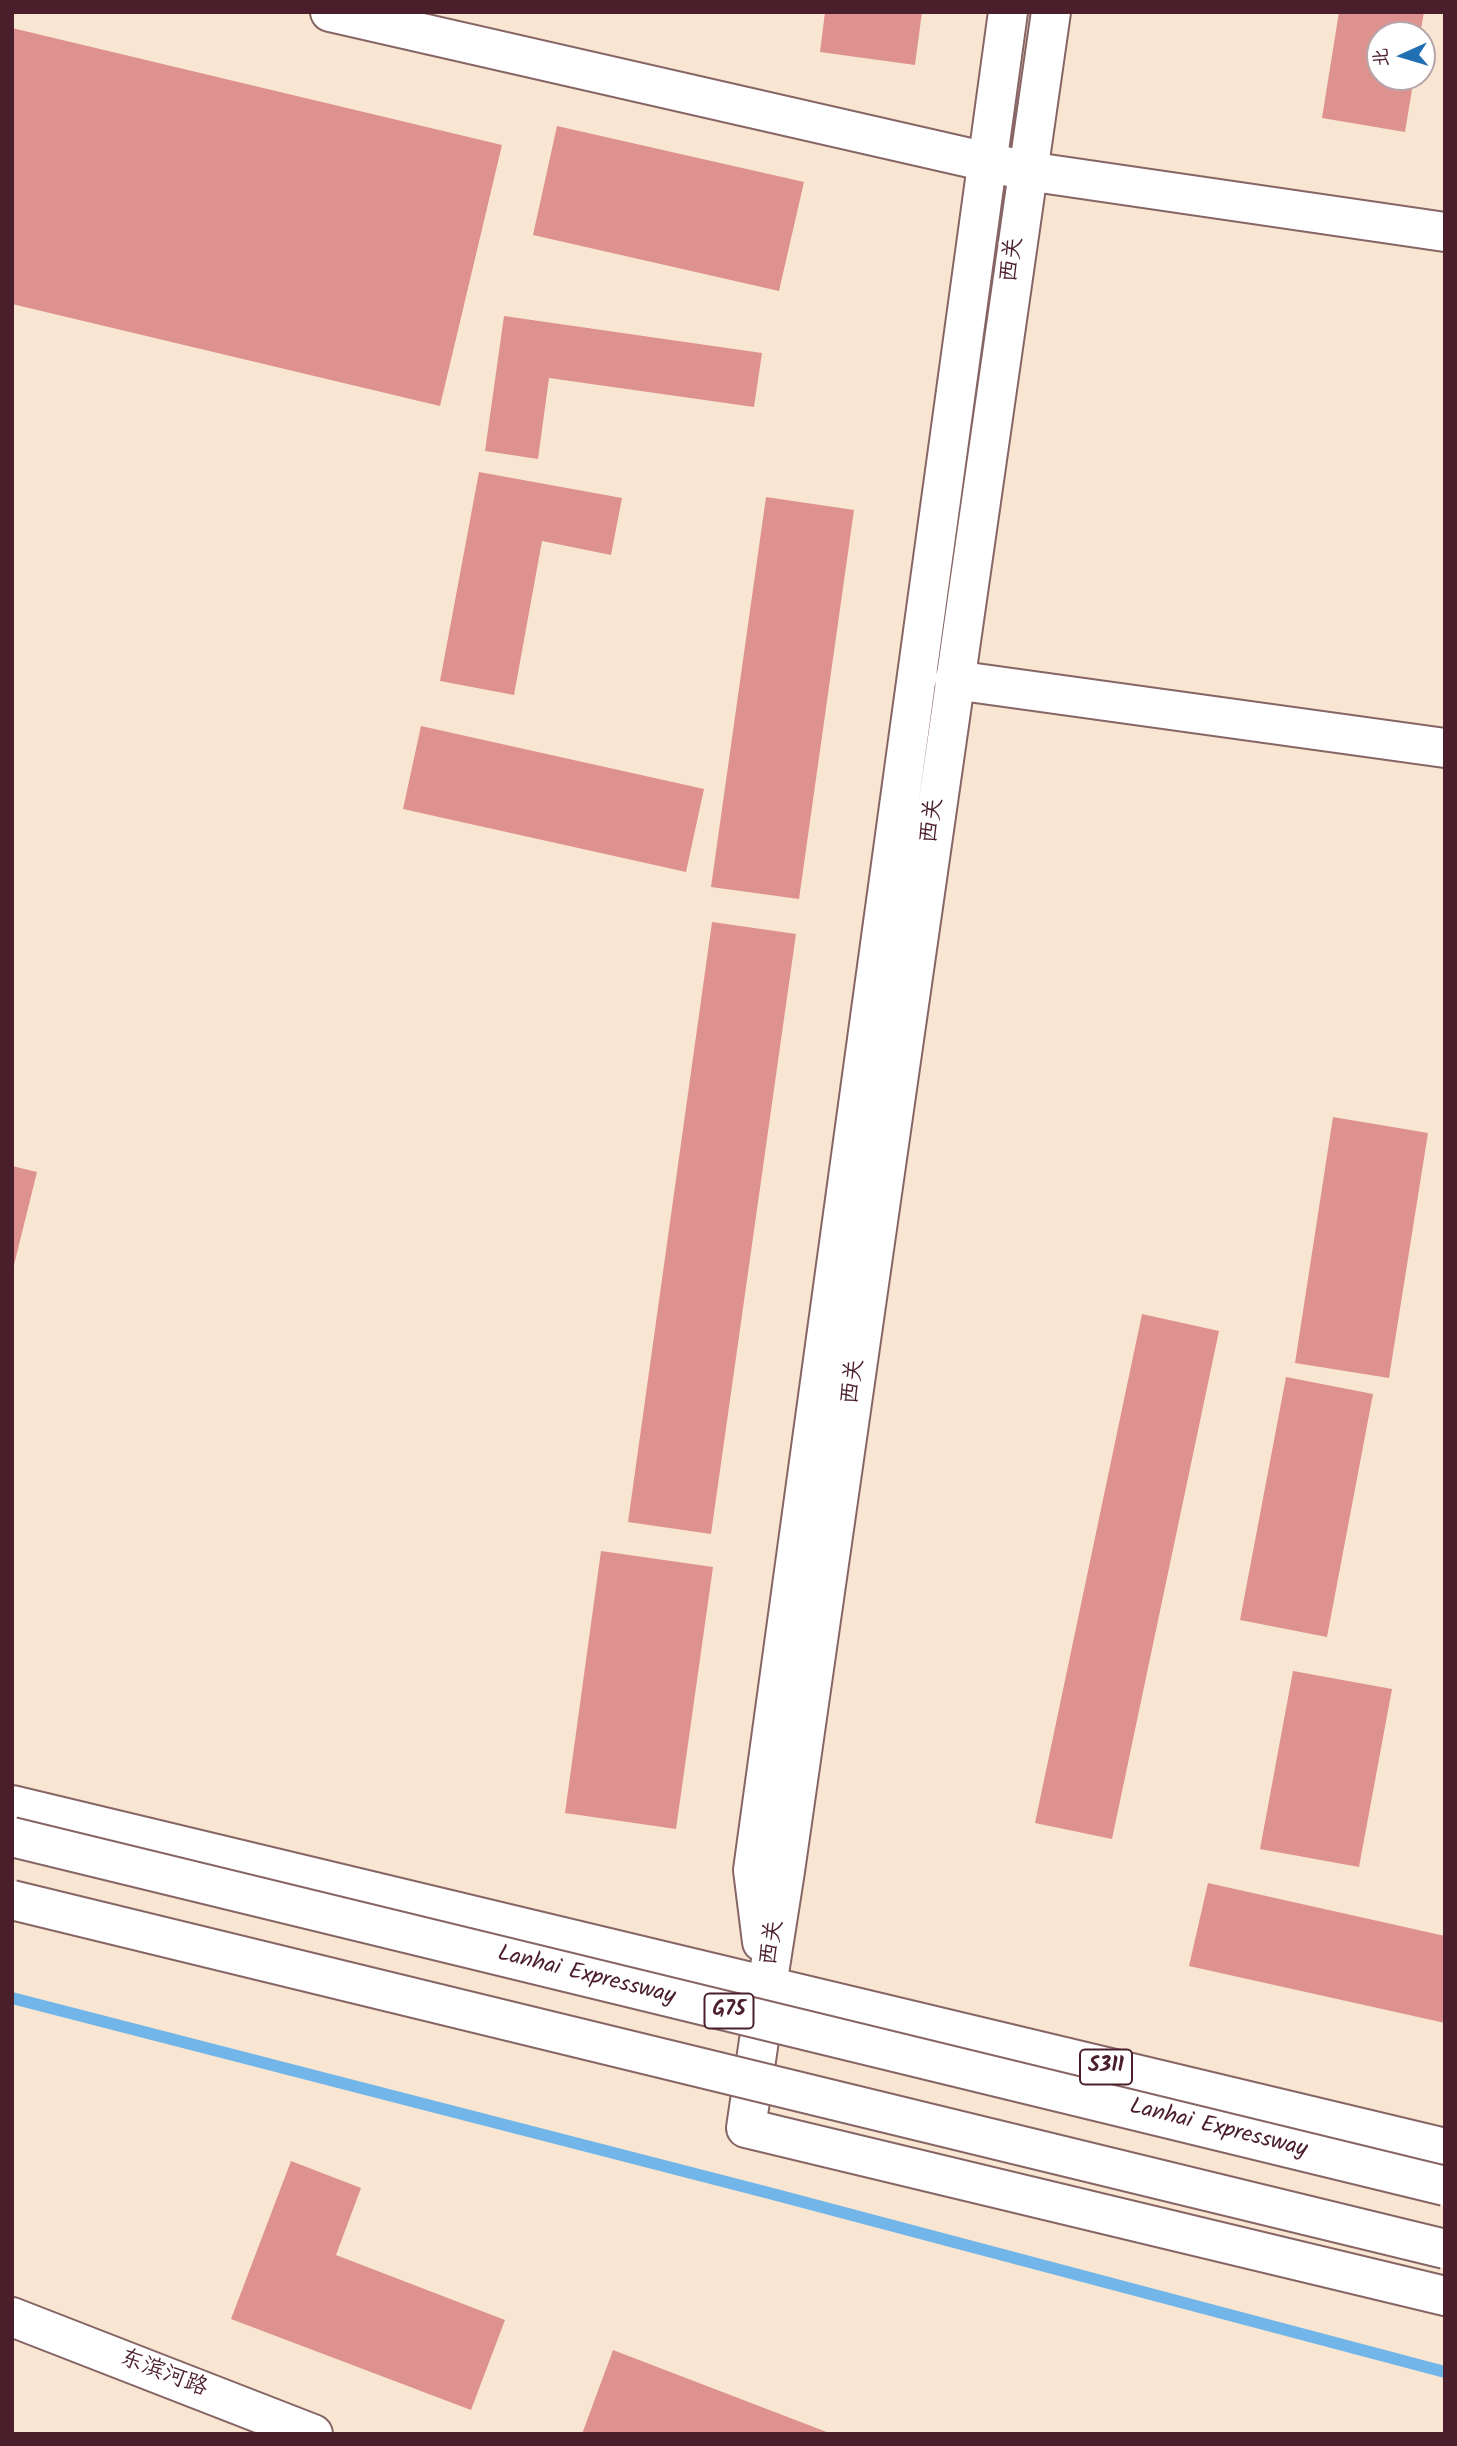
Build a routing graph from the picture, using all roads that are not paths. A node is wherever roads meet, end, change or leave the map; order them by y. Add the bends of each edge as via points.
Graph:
1 (330, 12) edge
2 (1008, 12) edge
3 (1051, 12) edge
4 (988, 162) junction
5 (1027, 171) junction
6 (1445, 232) edge
7 (954, 680) junction
8 (1445, 748) edge
9 (12, 1805) edge
10 (12, 1837) edge
11 (12, 1900) edge
12 (767, 1986) junction
13 (1445, 2148) edge
14 (1445, 2186) edge
15 (1445, 2249) edge
16 (1445, 2296) edge
17 (12, 2317) edge
18 (313, 2434) edge

1 - 4 main road
2 - 4 main road, 西关
3 - 5 main road, 西关
4 - 5 main road
4 - 12 main road, 西关 via 753,1870
5 - 6 main road
5 - 7 main road, 西关
7 - 8 main road
7 - 12 main road, 西关
9 - 12 main road
10 - 14 main road, Lanhai Expressway / G75, bridge
11 - 15 main road, bridge
12 - 13 main road, S311
12 - 16 main road via 746,2128
17 - 18 main road, 东滨河路

